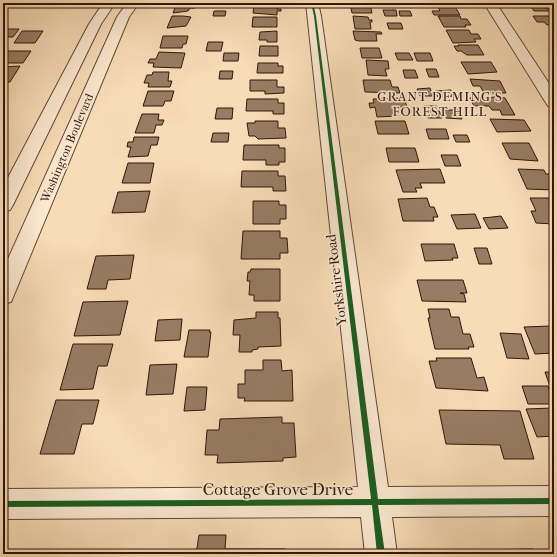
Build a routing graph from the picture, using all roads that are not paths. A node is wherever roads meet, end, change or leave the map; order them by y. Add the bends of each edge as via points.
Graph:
1 (109, 3) edge
2 (133, 3) edge
3 (312, 3) edge
4 (490, 3) edge
5 (554, 103) edge
6 (3, 205) edge
7 (3, 295) edge
8 (375, 502) junction
9 (554, 502) edge
10 (3, 504) edge
11 (382, 554) edge

1 - 6 street, Washington Boulevard via 95,24
2 - 7 street, Washington Boulevard via 124,17
3 - 8 street, Yorkshire Road
4 - 5 street
8 - 9 street, Cottage Grove Drive
8 - 10 street, Cottage Grove Drive
8 - 11 street, Yorkshire Road

